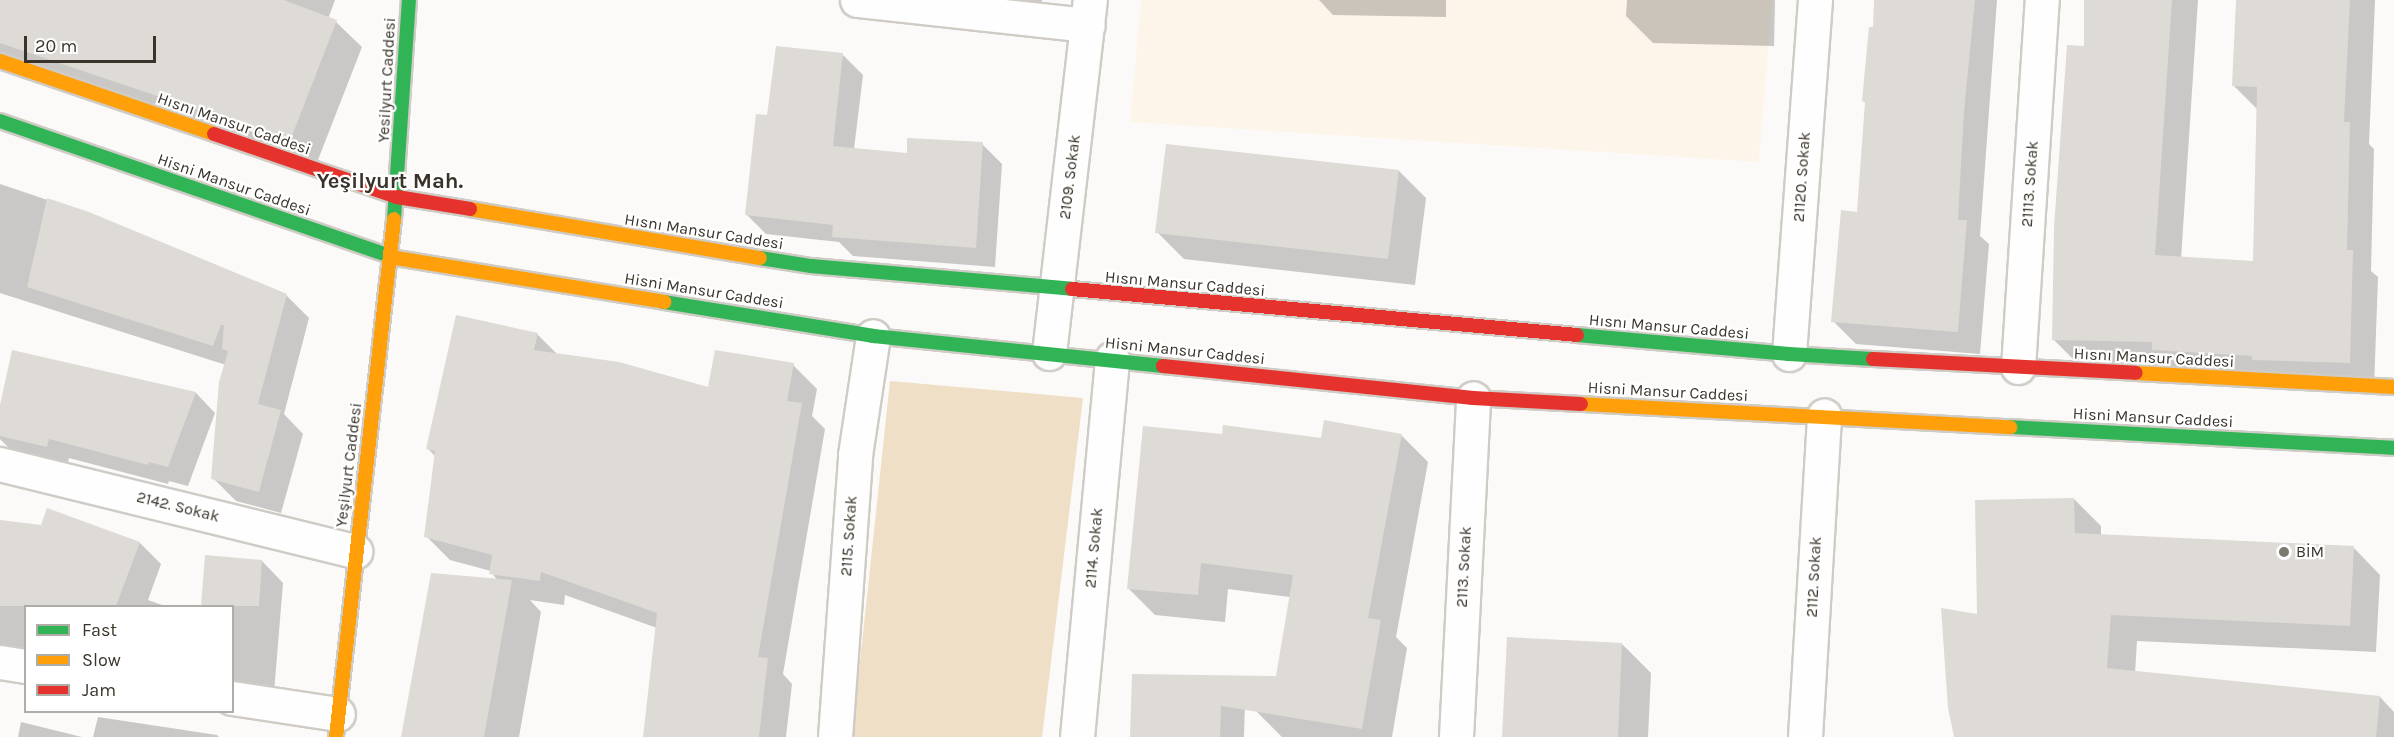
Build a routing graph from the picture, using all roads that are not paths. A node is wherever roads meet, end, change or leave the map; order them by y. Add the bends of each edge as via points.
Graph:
1 (408, 0) edge
2 (857, 0) edge
3 (1815, 0) edge
4 (2042, 0) edge
5 (1089, 13) edge
6 (0, 61) edge
7 (0, 121) edge
8 (397, 197) junction
9 (391, 257) junction
10 (1056, 290) junction
11 (873, 336) junction
12 (1048, 353) junction
13 (1789, 354) junction
14 (1112, 359) junction
15 (2018, 368) junction
16 (2394, 387) edge
17 (1473, 398) junction
18 (1824, 416) junction
19 (2394, 447) edge
20 (0, 464) edge
21 (355, 551) junction
22 (0, 662) edge
23 (24, 666) edge
24 (234, 699) edge
25 (337, 725) edge
26 (835, 737) edge
27 (1077, 737) edge
28 (1455, 737) edge
29 (1805, 737) edge

1 - 8 main road, Yesilyurt Caddesi
2 - 5 street
3 - 13 street, 21120. Sokak
4 - 15 street, 21113. Sokak
5 - 10 street, 2109. Sokak
6 - 8 main road, Hısnı Mansur Caddesi
7 - 9 main road, Hisni Mansur Caddesi
8 - 9 main road, Yeşilyurt Caddesi
8 - 10 main road, Hısnı Mansur Caddesi via 811,266
9 - 11 main road, Hisni Mansur Caddesi
9 - 21 main road, Yeşilyurt Caddesi
10 - 12 street, 2109. Sokak
10 - 13 main road, Hısnı Mansur Caddesi
11 - 12 main road, Hisni Mansur Caddesi
11 - 26 street, 2115. Sokak via 855,455
12 - 14 main road, Hisni Mansur Caddesi
13 - 15 main road, Hısnı Mansur Caddesi
14 - 17 main road, Hisni Mansur Caddesi
14 - 27 street, 2114. Sokak
15 - 16 main road, Hısnı Mansur Caddesi
17 - 18 main road, Hisni Mansur Caddesi
17 - 28 street, 2113. Sokak
18 - 19 main road, Hisni Mansur Caddesi
18 - 29 street, 2112. Sokak
20 - 21 street, 2142. Sokak
21 - 25 main road, Yeşilyurt Caddesi
22 - 23 street
24 - 25 street

